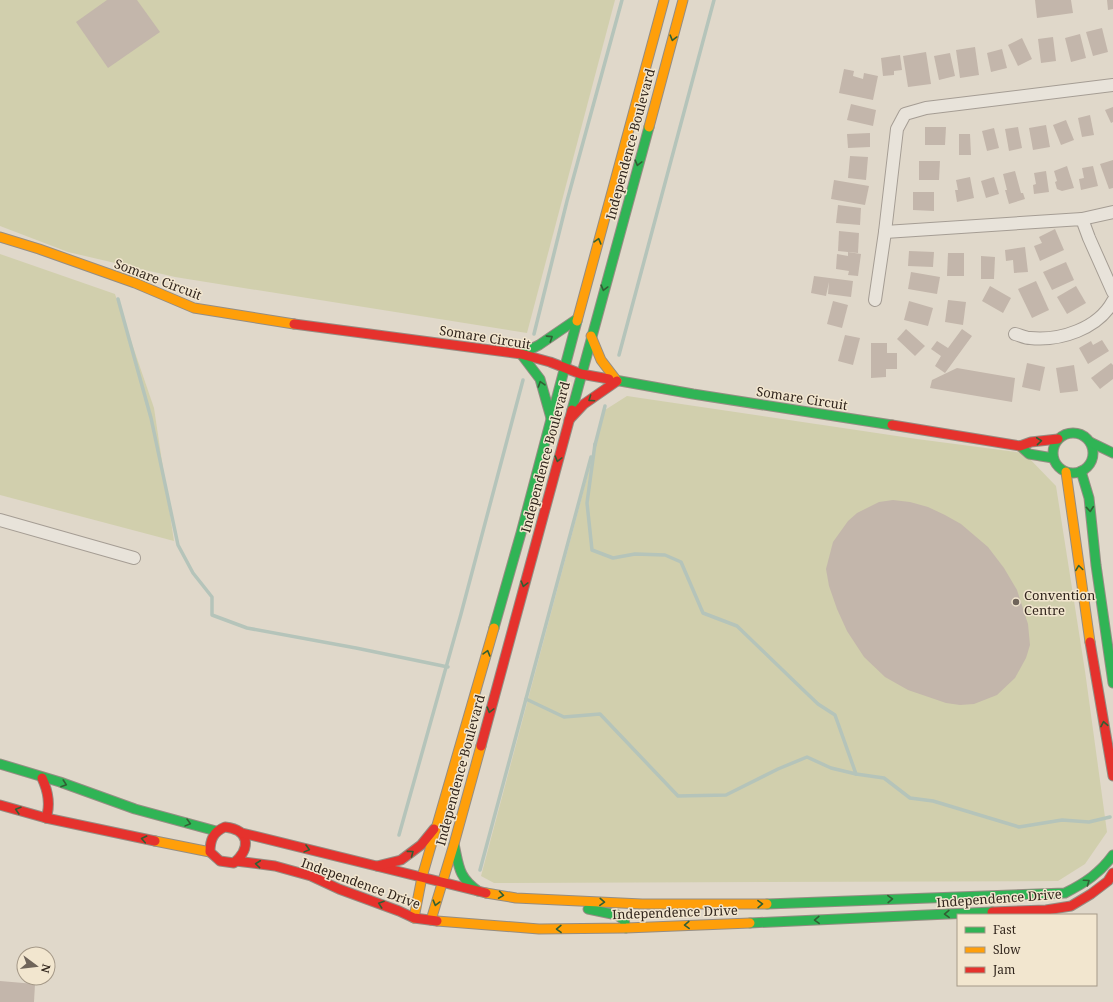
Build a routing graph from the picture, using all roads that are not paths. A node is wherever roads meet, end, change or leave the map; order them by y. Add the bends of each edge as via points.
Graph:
1 (664, 0) edge
2 (683, 0) edge
3 (1113, 85) edge
4 (1113, 212) edge
5 (1082, 219) junction
6 (885, 232) junction
7 (0, 237) edge
8 (1113, 292) edge
9 (875, 300) dead end
10 (1113, 301) edge
11 (577, 319) junction
12 (1015, 334) dead end
13 (591, 336) junction
14 (521, 354) junction
15 (565, 368) junction
16 (581, 374) junction
17 (617, 381) junction
18 (551, 419) junction
19 (568, 421) junction
20 (1058, 439) junction
21 (1090, 442) junction
22 (1020, 446) junction
23 (1113, 453) edge
24 (1053, 458) junction
25 (1066, 472) junction
26 (1081, 472) junction
27 (0, 520) edge
28 (134, 558) dead end
29 (1113, 683) edge
30 (0, 764) edge
31 (1113, 776) edge
32 (42, 778) junction
33 (0, 805) edge
34 (46, 818) junction
35 (438, 825) junction
36 (216, 831) junction
37 (242, 833) junction
38 (454, 844) junction
39 (210, 852) junction
40 (1113, 855) edge
41 (236, 861) junction
42 (375, 866) junction
43 (1113, 873) edge
44 (422, 878) junction
45 (442, 882) junction
46 (480, 892) junction
47 (549, 899) junction
48 (687, 904) junction
49 (414, 918) junction
50 (431, 920) junction
51 (626, 928) junction

11 -> 1 street, Independence Boulevard
2 -> 13 street, Independence Boulevard
3 - 6 street via 926,108 906,114 897,129
4 - 5 street
5 - 6 street
5 - 8 street
6 - 9 street
7 - 14 street, Somare Circuit via 135,283 194,308
10 - 12 street via 1100,318 1071,334 1042,339
14 -> 11 street
11 - 15 street, Independence Boulevard
13 - 16 street, Independence Boulevard
13 - 17 street via 607,370
14 - 15 street, Somare Circuit
18 -> 14 street via 540,379
15 - 16 street, Somare Circuit
15 - 18 street, Independence Boulevard
16 - 17 street, Somare Circuit
16 - 19 street, Independence Boulevard
17 -> 19 street via 584,404
17 - 22 street, Somare Circuit
35 -> 18 street, Independence Boulevard
19 -> 38 street, Independence Boulevard
20 - 21 street via 1067,434 1078,433
22 -> 20 street, Somare Circuit via 1030,442
20 - 24 street via 1053,448
21 - 23 street
21 - 26 street via 1094,464
22 - 24 street, Somare Circuit via 1028,454
24 - 25 street via 1058,467
25 - 26 street
31 -> 25 street via 1091,652
26 -> 29 street via 1089,498
27 - 28 street
30 - 32 street, Independence Drive
32 - 34 street via 48,792 49,810
32 -> 36 street, Independence Drive via 135,809
34 -> 33 street, Independence Drive
39 -> 34 street, Independence Drive
42 -> 35 street via 401,860 421,845
35 - 44 street, Independence Boulevard
36 - 37 street, Independence Drive via 230,827
36 - 39 street via 210,840
37 - 41 street via 246,844 245,850
37 -> 42 street, Independence Drive
38 - 45 street, Independence Boulevard
38 - 46 street via 461,873 468,884
39 - 41 street, Independence Drive via 222,862
48 -> 40 street, Independence Drive via 763,904 1065,893 1097,874
49 -> 41 street, Independence Drive via 311,876 275,866
42 - 44 street, Independence Drive
43 -> 51 street, Independence Drive via 1108,881 1071,906 1046,910
44 - 45 street, Independence Drive
44 - 49 street, Independence Boulevard
45 - 46 street, Independence Drive
45 -> 50 street, Independence Boulevard
46 -> 47 street, Independence Drive via 516,898
47 -> 48 street, Independence Drive
47 - 51 street via 617,916 624,920
48 - 51 street via 677,909 653,911
49 - 50 street, Independence Drive
51 -> 50 street, Independence Drive via 539,929

